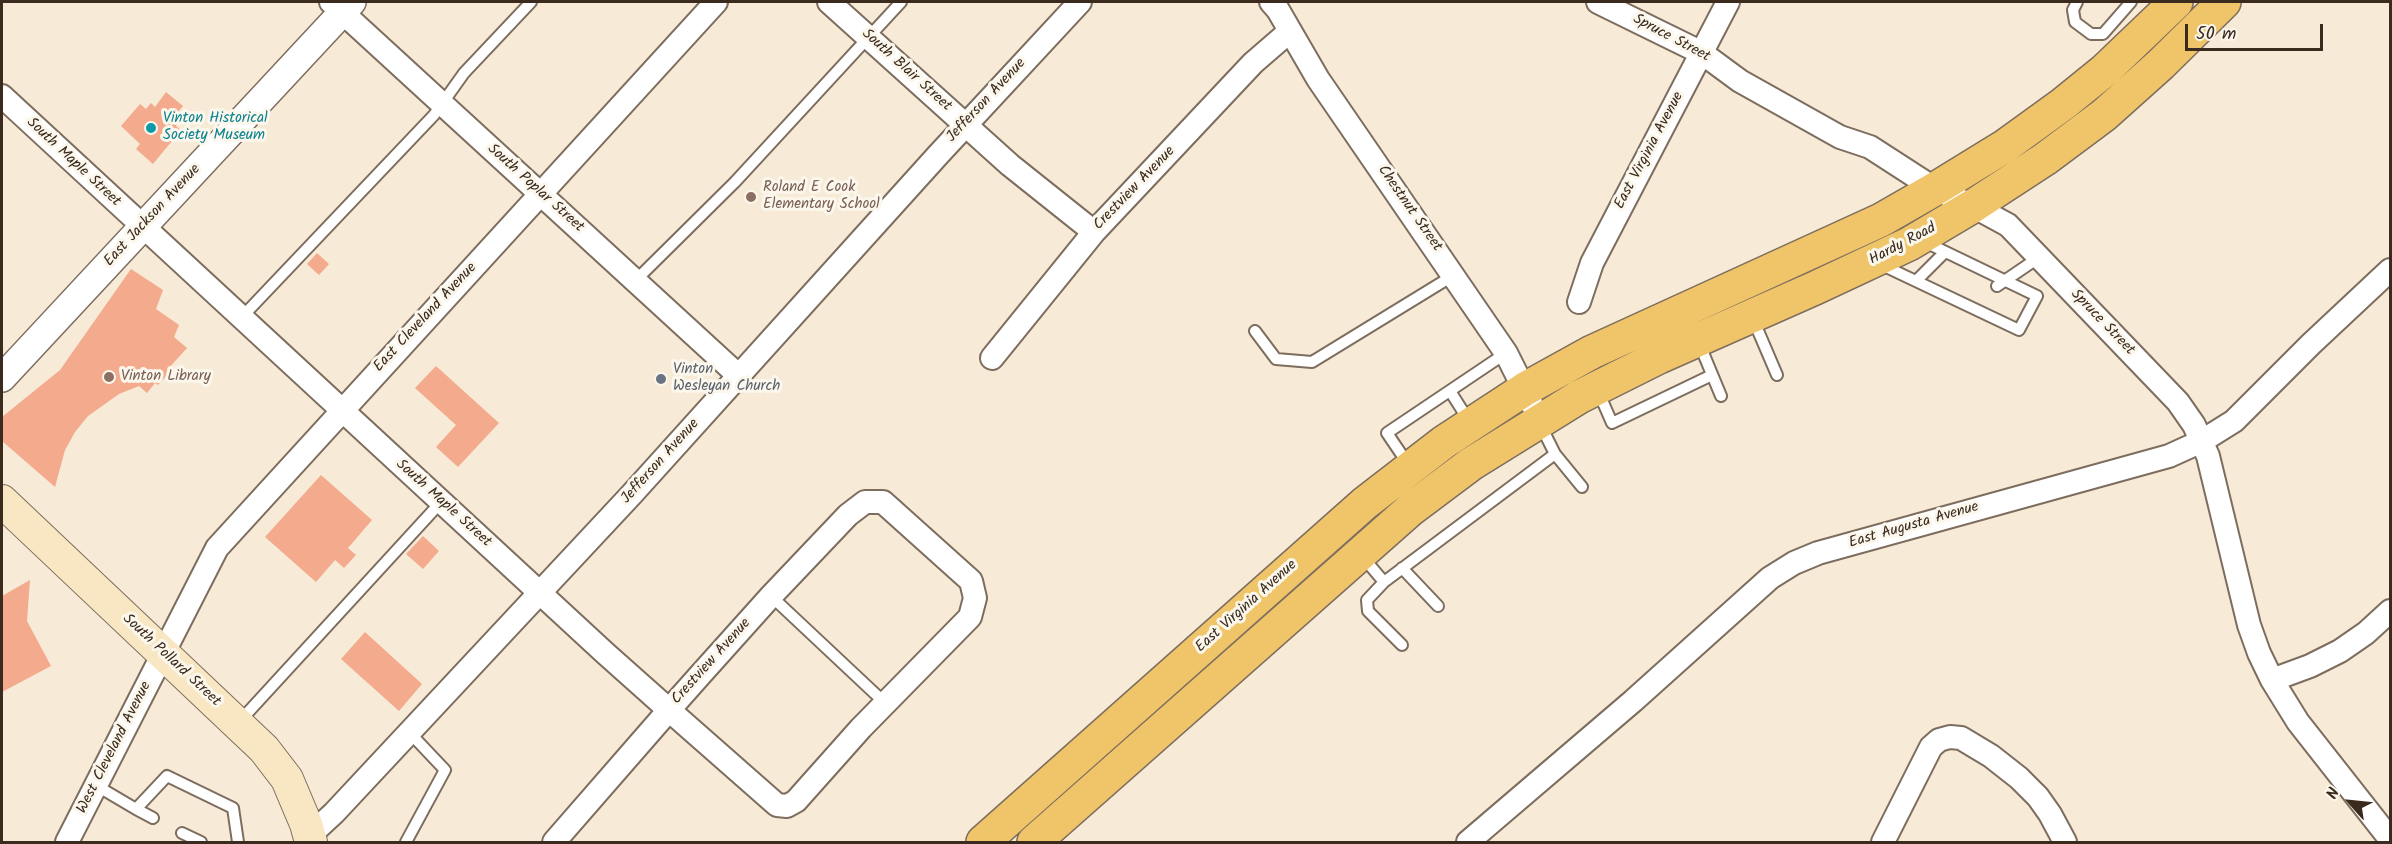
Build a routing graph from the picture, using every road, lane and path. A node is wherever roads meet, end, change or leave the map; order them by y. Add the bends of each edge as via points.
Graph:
1 (531, 2) edge
2 (716, 2) edge
3 (829, 2) edge
4 (901, 2) edge
5 (1080, 2) edge
6 (1275, 2) edge
7 (1598, 2) edge
8 (1728, 2) edge
9 (2077, 2) edge
10 (2176, 2) edge
11 (2224, 2) edge
12 (342, 5) edge
13 (2135, 16) edge
14 (1290, 31) junction
15 (868, 38) junction
16 (1701, 53) junction
17 (2, 96) edge
18 (441, 105) junction
19 (965, 125) junction
20 (1935, 189) junction
21 (541, 193) junction
22 (1973, 206) junction
23 (142, 228) junction
24 (1094, 232) junction
25 (1931, 245) junction
26 (2038, 258) junction
27 (1873, 261) junction
28 (2391, 270) edge
29 (1454, 275) junction
30 (636, 280) junction
31 (1916, 281) junction
32 (2000, 283) junction
33 (1579, 302) dead end
34 (1752, 316) junction
35 (241, 318) junction
36 (1256, 331) dead end
37 (1698, 340) junction
38 (1506, 353) junction
39 (992, 358) dead end
40 (1712, 375) junction
41 (1777, 375) dead end
42 (739, 376) junction
43 (2, 378) edge
44 (1597, 388) junction
45 (1525, 389) junction
46 (1450, 390) junction
47 (1721, 396) dead end
48 (341, 411) junction
49 (1539, 422) junction
50 (1472, 424) junction
51 (2202, 441) junction
52 (1555, 453) junction
53 (1410, 467) junction
54 (1582, 487) dead end
55 (2, 501) edge
56 (441, 502) junction
57 (1360, 553) junction
58 (1401, 568) junction
59 (1384, 582) junction
60 (540, 592) junction
61 (771, 596) junction
62 (1438, 606) dead end
63 (2391, 611) edge
64 (1402, 645) dead end
65 (163, 654) junction
66 (2272, 680) junction
67 (885, 703) junction
68 (669, 710) junction
69 (237, 723) junction
70 (409, 732) junction
71 (97, 786) junction
72 (136, 809) junction
73 (153, 818) dead end
74 (182, 833) dead end
75 (310, 839) edge
76 (2391, 839) edge
77 (67, 843) edge
78 (201, 843) edge
79 (238, 843) edge
80 (406, 843) edge
81 (554, 843) edge
82 (983, 843) edge
83 (1034, 843) edge
84 (1468, 843) edge
85 (1883, 843) edge
86 (2065, 843) edge

1 - 18 lane via 464,73
2 - 21 street, East Cleveland Avenue
3 - 15 street, South Blair Street
4 - 15 lane
5 - 19 street, Jefferson Avenue
6 - 14 street, Chestnut Street
7 - 16 street, Spruce Street
8 - 16 street, East Virginia Avenue
9 - 13 lane via 2073,10 2075,22 2091,34 2103,34
10 - 13 main road
11 - 22 main road, Hardy Road via 2104,115
12 - 18 street, South Poplar Street
12 - 23 street, East Jackson Avenue
13 - 20 main road via 2063,104
14 - 24 street, Crestview Avenue via 1253,63
14 - 29 street, Chestnut Street via 1318,79
15 - 19 street, South Blair Street
15 - 30 lane via 735,182
16 - 20 street, Spruce Street via 1740,81 1840,137 1870,147
16 - 33 street, East Virginia Avenue via 1592,262
17 - 23 street, South Maple Street
18 - 21 street, South Poplar Street
18 - 35 lane
19 - 24 street, South Blair Street
19 - 42 street, Jefferson Avenue
20 - 22 street, Spruce Street
20 - 45 main road via 1881,219 1592,352
21 - 30 street, South Poplar Street
21 - 48 street, East Cleveland Avenue
22 - 25 main road, Hardy Road
22 - 26 street, Spruce Street via 2008,225
23 - 35 street, South Maple Street
23 - 43 street, East Jackson Avenue
24 - 39 street, Crestview Avenue
25 - 27 main road, Hardy Road
25 - 31 lane
25 - 32 lane
26 - 32 lane
26 - 51 street, Spruce Street via 2178,402
27 - 31 lane
27 - 34 main road, Hardy Road
28 - 51 street, East Augusta Avenue via 2234,421
29 - 36 lane via 1312,362 1276,359
29 - 38 street, Chestnut Street
30 - 42 street, South Poplar Street
31 - 32 lane via 1949,293 2019,330 2037,296
34 - 37 main road, Hardy Road
34 - 41 lane
35 - 48 street, South Maple Street
37 - 40 lane
37 - 44 main road, Hardy Road
38 - 45 street, Chestnut Street
38 - 46 lane
40 - 44 lane via 1612,423
40 - 47 lane
42 - 60 street, Jefferson Avenue
44 - 49 main road, Hardy Road
45 - 49 street, Chestnut Street
45 - 50 main road, East Virginia Avenue
46 - 50 lane
46 - 53 lane via 1387,433
48 - 56 street, South Maple Street
48 - 65 street, East Cleveland Avenue via 216,548
49 - 52 lane
49 - 57 main road via 1471,464 1410,509
50 - 53 main road, East Virginia Avenue
51 - 66 street, Spruce Street via 2249,625
51 - 84 street, East Augusta Avenue via 2169,456 1818,553 1794,564 1770,578
52 - 54 lane
52 - 58 lane
53 - 82 main road, East Virginia Avenue via 1257,597
55 - 65 main road, South Pollard Street
56 - 60 street, South Maple Street
56 - 69 lane
57 - 59 lane
57 - 83 main road
58 - 59 lane
58 - 62 lane
59 - 64 lane via 1367,600 1368,611
60 - 68 street, South Maple Street
60 - 70 street, Jefferson Avenue
61 - 67 lane
61 - 67 street, Crestview Avenue via 865,502 883,502 971,581 975,598 970,617
61 - 68 street, Crestview Avenue
63 - 66 street via 2340,651
65 - 69 main road, South Pollard Street
65 - 71 street, West Cleveland Avenue
66 - 76 street, Spruce Street via 2298,723
67 - 68 street, South Maple Street via 796,801 787,806 777,805
68 - 81 street, Crestview Avenue
69 - 75 main road, South Pollard Street via 287,779
70 - 75 street, Jefferson Avenue
70 - 80 lane via 445,770
71 - 72 lane
71 - 77 street, West Cleveland Avenue
72 - 73 lane
72 - 79 lane via 167,776 233,808
74 - 78 lane
85 - 86 street via 1931,747 1950,737 1961,738 2019,778 2038,797

